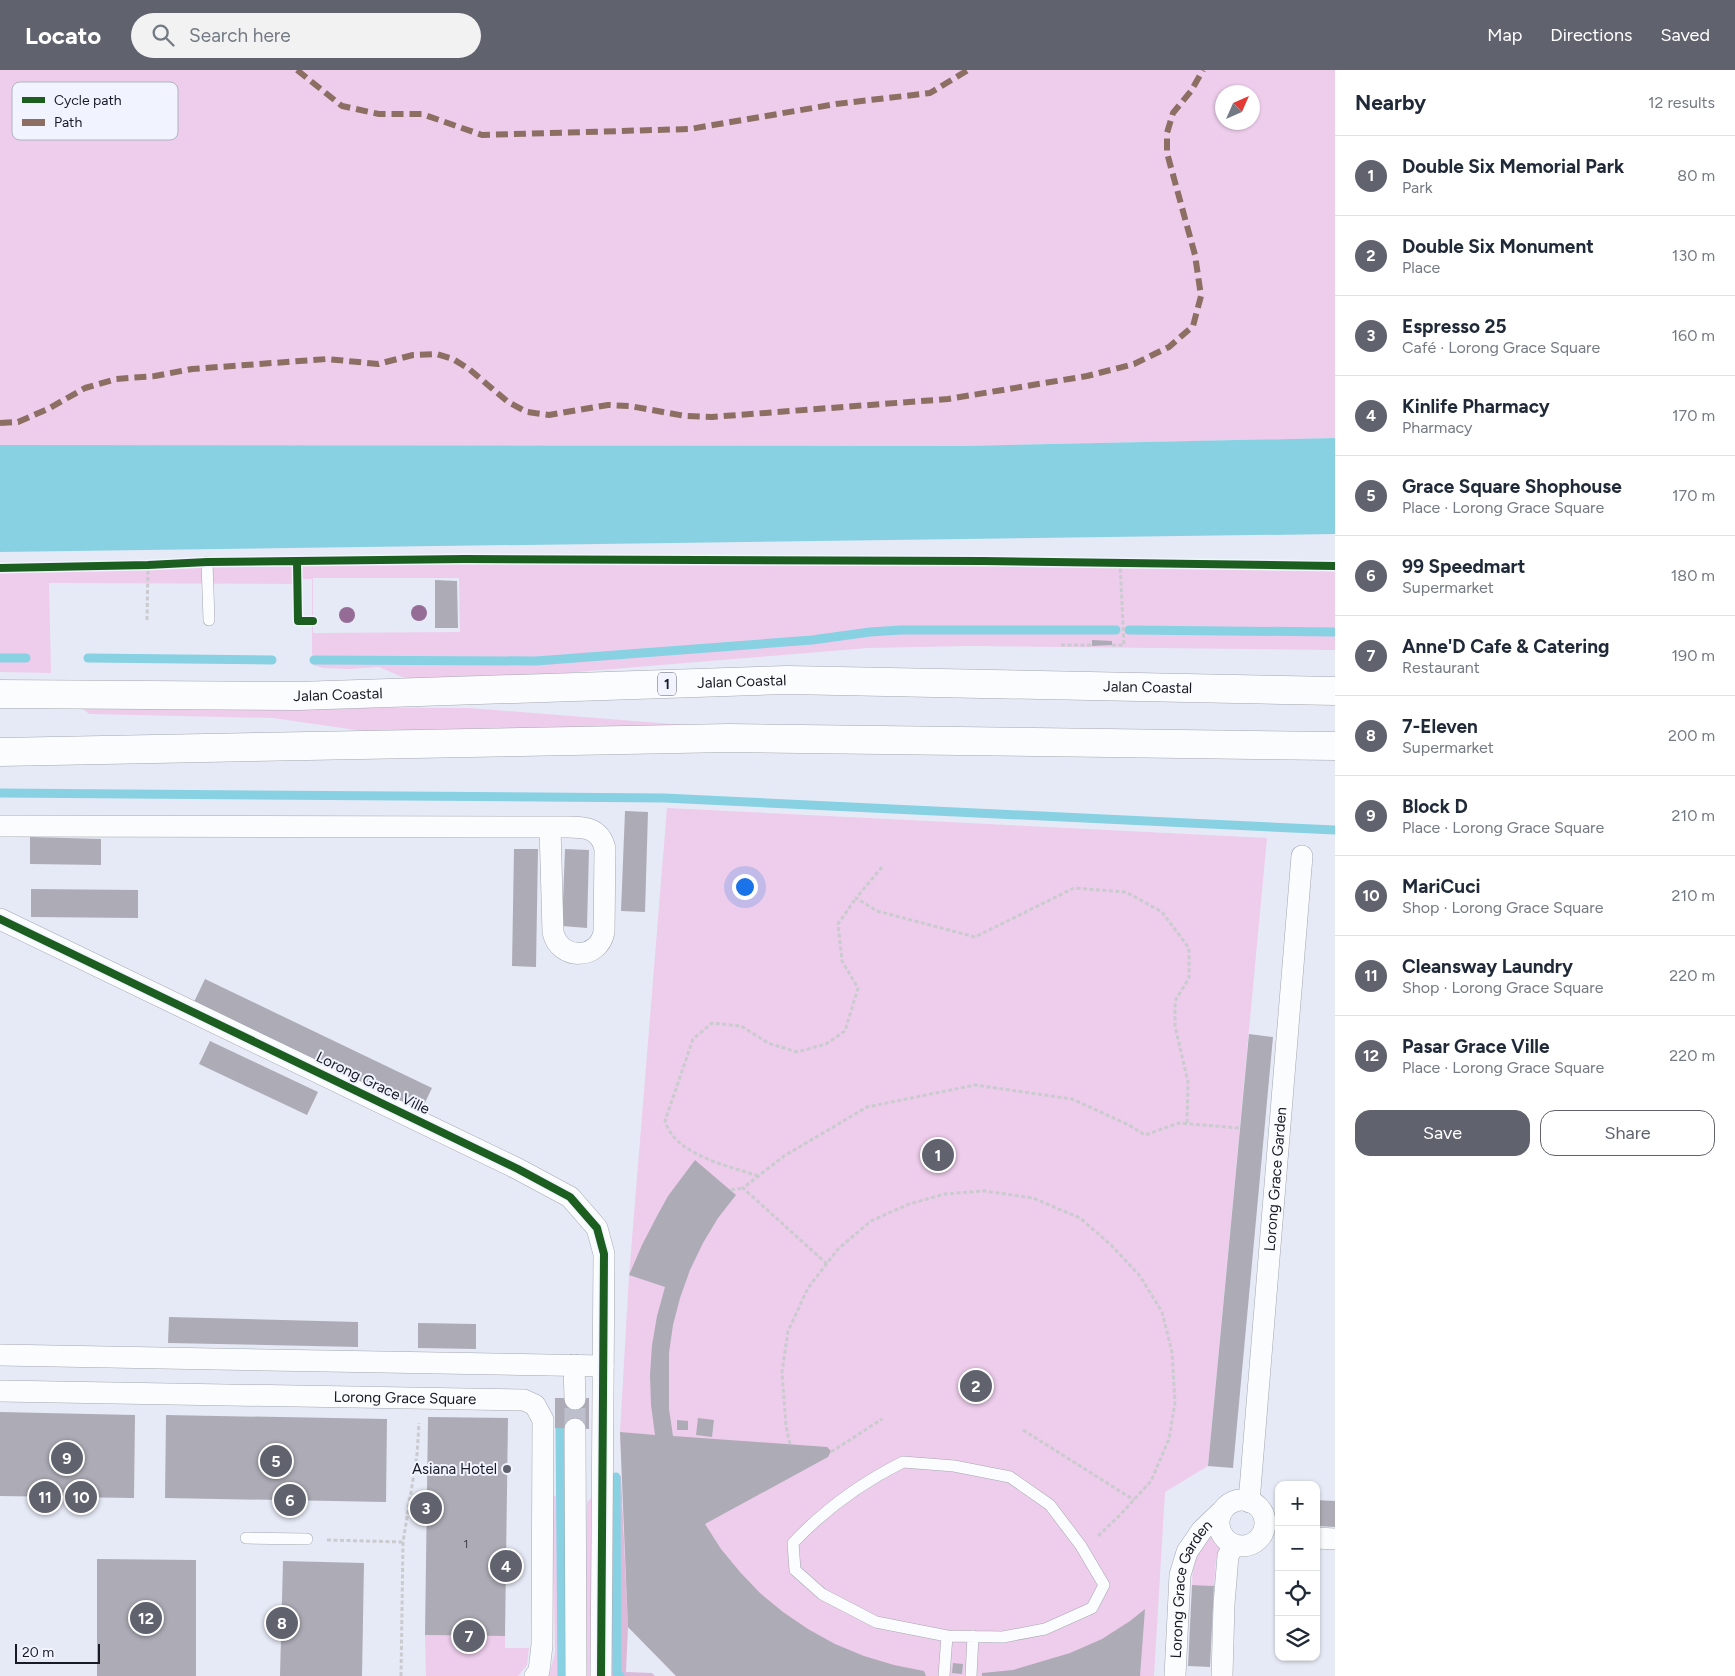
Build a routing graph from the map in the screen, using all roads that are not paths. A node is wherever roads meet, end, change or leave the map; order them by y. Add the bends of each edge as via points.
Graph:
1 (207, 562) dead end
2 (209, 620) dead end
3 (1335, 691) edge
4 (0, 694) edge
5 (1335, 746) edge
6 (0, 752) edge
7 (0, 826) edge
8 (550, 828) junction
9 (1302, 856) dead end
10 (0, 919) edge
11 (0, 1354) edge
12 (574, 1365) junction
13 (603, 1366) junction
14 (0, 1391) edge
15 (575, 1399) tunnel mouth
16 (575, 1429) tunnel mouth
17 (575, 1469) junction
18 (603, 1469) junction
19 (1249, 1502) junction
20 (1222, 1512) junction
21 (1270, 1536) edge
22 (246, 1538) dead end
23 (1320, 1538) edge
24 (307, 1539) road end
25 (1335, 1539) edge
26 (1234, 1545) junction
27 (947, 1636) junction
28 (973, 1636) junction
29 (535, 1676) edge
30 (576, 1676) edge
31 (601, 1676) edge
32 (944, 1676) edge
33 (971, 1676) edge
34 (1175, 1676) edge
35 (1222, 1676) edge

1 - 2 lane
3 - 4 highway, Jalan Coastal / 1 via 788,680 298,696
5 - 6 highway via 729,738
7 - 8 street
8 - 8 street via 591,829 603,841 604,932 598,946 591,950 567,951 555,940
9 - 19 street, Lorong Grace Garden
10 - 13 street, Lorong Grace Ville via 570,1197 597,1228 604,1254
11 - 12 street
12 - 13 street
12 - 15 street
13 - 18 street, Lorong Grace Ville
14 - 29 street, Lorong Grace Square via 524,1400 535,1405 543,1420 542,1645
16 - 17 street
17 - 18 street
17 - 30 street
18 - 31 street, Lorong Grace Ville
19 - 20 street, Lorong Grace Garden via 1233,1502
19 - 21 street, Lorong Grace Garden via 1263,1516 1264,1529
20 - 26 street, Lorong Grace Garden via 1220,1531
20 - 34 street, Lorong Grace Garden via 1202,1530 1187,1552 1180,1575
21 - 26 street, Lorong Grace Garden via 1249,1545
22 - 24 lane
23 - 25 street
26 - 35 street, Lorong Grace Garden via 1228,1556
27 - 28 lane
27 - 28 lane via 876,1622 822,1594 795,1570 793,1543 811,1523 876,1475 903,1462 954,1466 1010,1477 1050,1505 1083,1549 1104,1585 1092,1608 1045,1629 1003,1637
27 - 32 lane
28 - 33 lane

